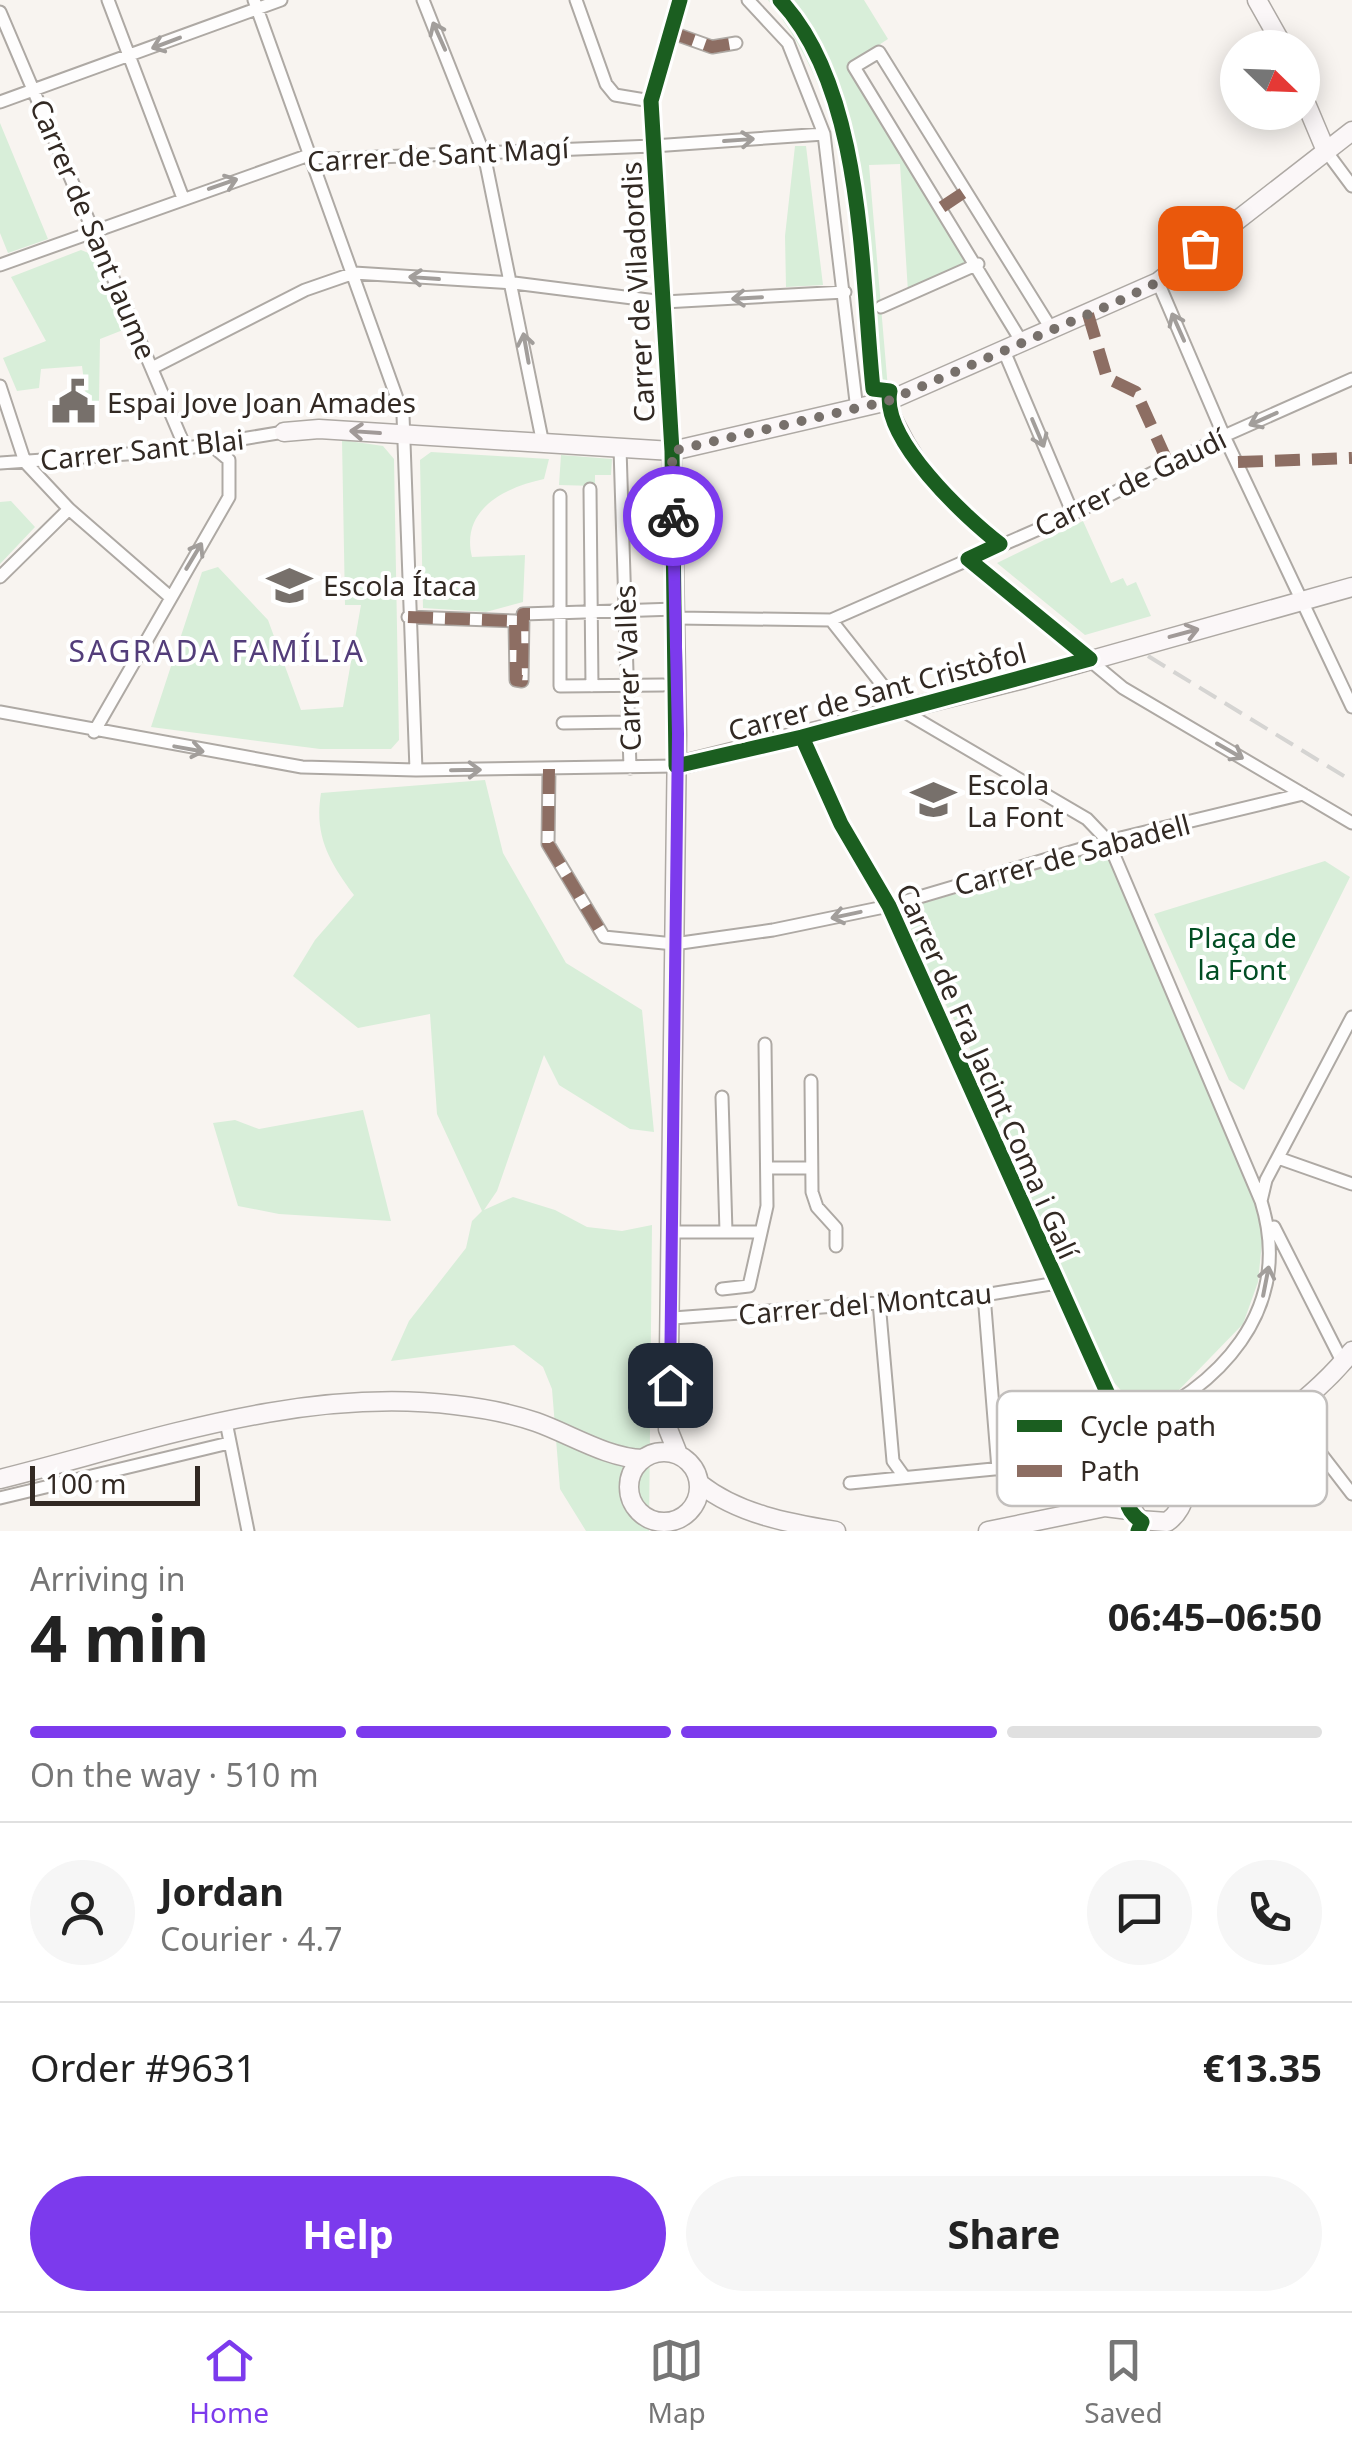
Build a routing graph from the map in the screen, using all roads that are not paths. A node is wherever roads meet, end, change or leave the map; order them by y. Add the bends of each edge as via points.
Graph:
1 (108, 0) edge
2 (281, 0) edge
3 (423, 0) edge
4 (576, 0) edge
5 (680, 0) edge
6 (748, 0) edge
7 (1257, 0) edge
8 (256, 4) edge
9 (0, 12) edge
10 (1274, 30) edge
11 (670, 32) junction
12 (736, 42) dead end
13 (128, 58) junction
14 (33, 90) junction
15 (651, 100) junction
16 (0, 102) edge
17 (1317, 130) edge
18 (1352, 131) edge
19 (824, 134) junction
20 (653, 146) junction
21 (1326, 151) junction
22 (484, 154) junction
23 (308, 156) junction
24 (1352, 186) edge
25 (183, 198) junction
26 (91, 232) junction
27 (978, 264) junction
28 (0, 265) edge
29 (354, 273) junction
30 (1158, 282) junction
31 (514, 283) junction
32 (845, 292) junction
33 (664, 302) junction
34 (882, 307) dead end
35 (1052, 330) junction
36 (1023, 344) junction
37 (1004, 351) junction
38 (154, 367) junction
39 (1352, 379) edge
40 (0, 386) edge
41 (888, 401) junction
42 (857, 410) junction
43 (284, 432) joint
44 (404, 435) junction
45 (1224, 436) junction
46 (210, 444) junction
47 (543, 444) junction
48 (185, 447) junction
49 (620, 448) junction
50 (672, 451) junction
51 (26, 462) junction
52 (0, 463) edge
53 (590, 490) dead end
54 (560, 496) dead end
55 (69, 508) junction
56 (1073, 514) junction
57 (1000, 544) junction
58 (968, 559) junction
59 (0, 578) edge
60 (1352, 587) edge
61 (169, 596) junction
62 (1302, 601) junction
63 (624, 611) junction
64 (591, 612) junction
65 (559, 613) junction
66 (676, 614) junction
67 (408, 617) junction
68 (831, 620) junction
69 (1090, 659) junction
70 (628, 685) junction
71 (663, 685) dead end
72 (592, 686) junction
73 (1352, 707) edge
74 (903, 710) junction
75 (0, 712) edge
76 (629, 722) junction
77 (564, 723) dead end
78 (94, 732) junction
79 (678, 734) junction
80 (802, 737) junction
81 (710, 760) junction
82 (676, 766) junction
83 (630, 768) junction
84 (549, 769) junction
85 (416, 770) junction
86 (1303, 794) junction
87 (1352, 823) edge
88 (1108, 841) junction
89 (888, 906) junction
90 (674, 944) junction
91 (1352, 1017) edge
92 (765, 1044) dead end
93 (812, 1082) dead end
94 (722, 1097) dead end
95 (1281, 1159) junction
96 (767, 1168) junction
97 (809, 1168) junction
98 (1352, 1184) edge
99 (1261, 1201) junction
100 (672, 1232) junction
101 (726, 1232) junction
102 (760, 1232) junction
103 (836, 1246) dead end
104 (1057, 1284) junction
105 (722, 1290) dead end
106 (984, 1295) junction
107 (879, 1302) junction
108 (673, 1318) junction
109 (1348, 1357) edge
110 (1106, 1391) edge
111 (1191, 1391) edge
112 (1310, 1391) edge
113 (218, 1424) junction
114 (668, 1429) junction
115 (228, 1443) junction
116 (678, 1454) junction
117 (648, 1456) junction
118 (621, 1457) junction
119 (997, 1457) edge
120 (1327, 1462) edge
121 (997, 1469) edge
122 (631, 1476) junction
123 (903, 1476) junction
124 (0, 1478) edge
125 (850, 1483) dead end
126 (700, 1484) junction
127 (1352, 1494) edge
128 (0, 1498) edge
129 (725, 1502) junction
130 (1133, 1506) edge
131 (1181, 1506) edge
132 (693, 1507) junction
133 (664, 1526) edge
134 (248, 1531) edge
135 (836, 1531) edge
136 (988, 1531) edge

1 - 13 street
2 - 8 street
22 -> 3 street
4 - 15 street via 606,84 615,96
5 - 11 street, Carrer de Viladordis
6 - 19 street via 788,42
7 - 10 street
8 -> 13 street
8 - 23 street
9 - 14 street, Carrer de Sant Jaume
11 - 12 street via 712,46
11 - 15 street, Carrer de Viladordis
13 - 14 street
13 - 25 street
14 - 16 street
14 - 26 street, Carrer de Sant Jaume
15 - 20 street, Carrer de Viladordis
17 - 21 street
18 - 21 street
20 -> 19 street, Carrer de Sant Magí
19 - 32 street
20 - 22 street, Carrer de Sant Magí
20 - 33 street, Carrer de Viladordis
21 - 24 street
21 - 30 street
22 - 23 street, Carrer de Sant Magí
22 - 31 street
25 -> 23 street, Carrer de Sant Magí
23 - 29 street
25 - 26 street, Carrer de Sant Magí
26 - 28 street, Carrer de Sant Magí
26 - 38 street, Carrer de Sant Jaume
27 - 34 street
27 - 35 street via 854,67 879,52
27 - 36 street
31 -> 29 street
29 - 38 street via 305,290
29 - 44 street
30 - 35 street
45 -> 30 street
31 - 33 street
47 -> 31 street
32 -> 33 street
32 - 42 street
33 - 50 street, Carrer de Viladordis
35 - 36 street
36 - 37 street
37 - 41 street
37 -> 56 street
38 - 48 street, Carrer de Sant Jaume
39 -> 45 street, Carrer de Gaudí
40 - 51 street
41 - 42 street
41 - 57 street via 924,472
42 - 50 street
44 -> 43 street
43 - 46 street, Carrer Sant Blai
44 - 47 street
44 - 67 street
45 - 56 street, Carrer de Gaudí
45 - 62 street
46 - 48 street, Carrer Sant Blai
61 -> 46 street via 229,498 229,460
47 - 49 street
48 - 51 street, Carrer Sant Blai
49 - 50 street
49 - 63 street, Carrer Vallès
50 - 66 street, Carrer de Viladordis
51 - 52 street, Carrer Sant Blai
51 - 55 street
53 - 64 street
54 - 65 street
55 - 59 street
55 - 61 street
56 - 57 street, Carrer de Gaudí
57 - 58 street, Carrer de Gaudí
58 - 68 street, Carrer de Gaudí
58 - 69 street
60 - 62 street, Carrer de Sant Cristòfol
61 - 78 street
69 -> 62 street, Carrer de Sant Cristòfol
62 - 73 street
63 - 64 street, Carrer de Gaudí
63 - 66 street, Carrer de Gaudí
63 - 70 street, Carrer Vallès
64 - 65 street, Carrer de Gaudí
64 - 72 street
65 - 67 street, Carrer de Gaudí via 523,614 522,681 516,680 515,622
65 - 72 street via 560,686
66 - 68 street, Carrer de Gaudí
66 - 79 street, Carrer de Viladordis
67 - 85 street
68 - 74 street
69 - 74 street, Carrer de Sant Cristòfol
69 -> 86 street via 1123,688
70 - 71 street
70 - 72 street
70 - 76 street, Carrer Vallès
74 - 80 street, Carrer de Sant Cristòfol
74 - 88 street via 1086,819
75 - 78 street, Carrer de Sant Cristòfol
76 - 77 street
76 - 83 street, Carrer Vallès
78 -> 85 street, Carrer de Sant Cristòfol via 302,767
79 - 81 street, Carrer de Sant Cristòfol via 694,754
79 - 82 street, Carrer de Viladordis
80 - 81 street, Carrer de Sant Cristòfol
80 - 89 street, Carrer de Fra Jacint Coma i Galí
81 - 82 street, Carrer de Sant Cristòfol
82 - 83 street, Carrer de Sant Cristòfol
82 - 90 street, Carrer de Viladordis
83 - 84 street, Carrer de Sant Cristòfol
85 -> 84 street, Carrer de Sant Cristòfol
84 - 90 street, Carrer de Sabadell via 548,844 604,937
86 - 87 street
86 - 88 street, Carrer de Sabadell
88 - 89 street, Carrer de Sabadell
88 - 99 street
89 -> 90 street, Carrer de Sabadell
89 - 104 street, Carrer de Fra Jacint Coma i Galí
90 - 100 street, Carrer de Viladordis
91 - 95 street
92 - 96 street
93 - 97 street
94 - 101 street
95 - 98 street
95 - 99 street
96 - 97 street
96 - 102 street
97 - 103 street via 817,1207 836,1228
99 - 109 street
111 -> 99 street via 1232,1355 1252,1325 1271,1246
100 - 101 street
100 - 108 street, Carrer de Viladordis
101 - 102 street
102 - 105 street via 748,1286
104 - 106 street, Carrer del Montcau
104 - 110 street, Carrer de Fra Jacint Coma i Galí
106 - 107 street, Carrer del Montcau
106 - 119 street
107 - 108 street, Carrer del Montcau
107 - 123 street via 893,1461
108 - 114 street, Carrer de Viladordis
109 - 112 street
113 - 115 street
113 - 118 street via 368,1400 451,1404 532,1421
113 - 124 street
114 - 116 street
114 - 117 street
115 - 128 street
115 - 134 street
116 - 117 street
116 - 126 street
117 - 118 street
117 - 122 street
118 - 122 street
120 - 127 street
121 - 123 street
122 - 133 street via 635,1507
123 - 125 street
126 - 129 street
126 - 132 street
129 - 132 street
129 - 135 street
130 - 131 street via 1157,1524 1171,1520
130 - 136 street
132 - 133 street

